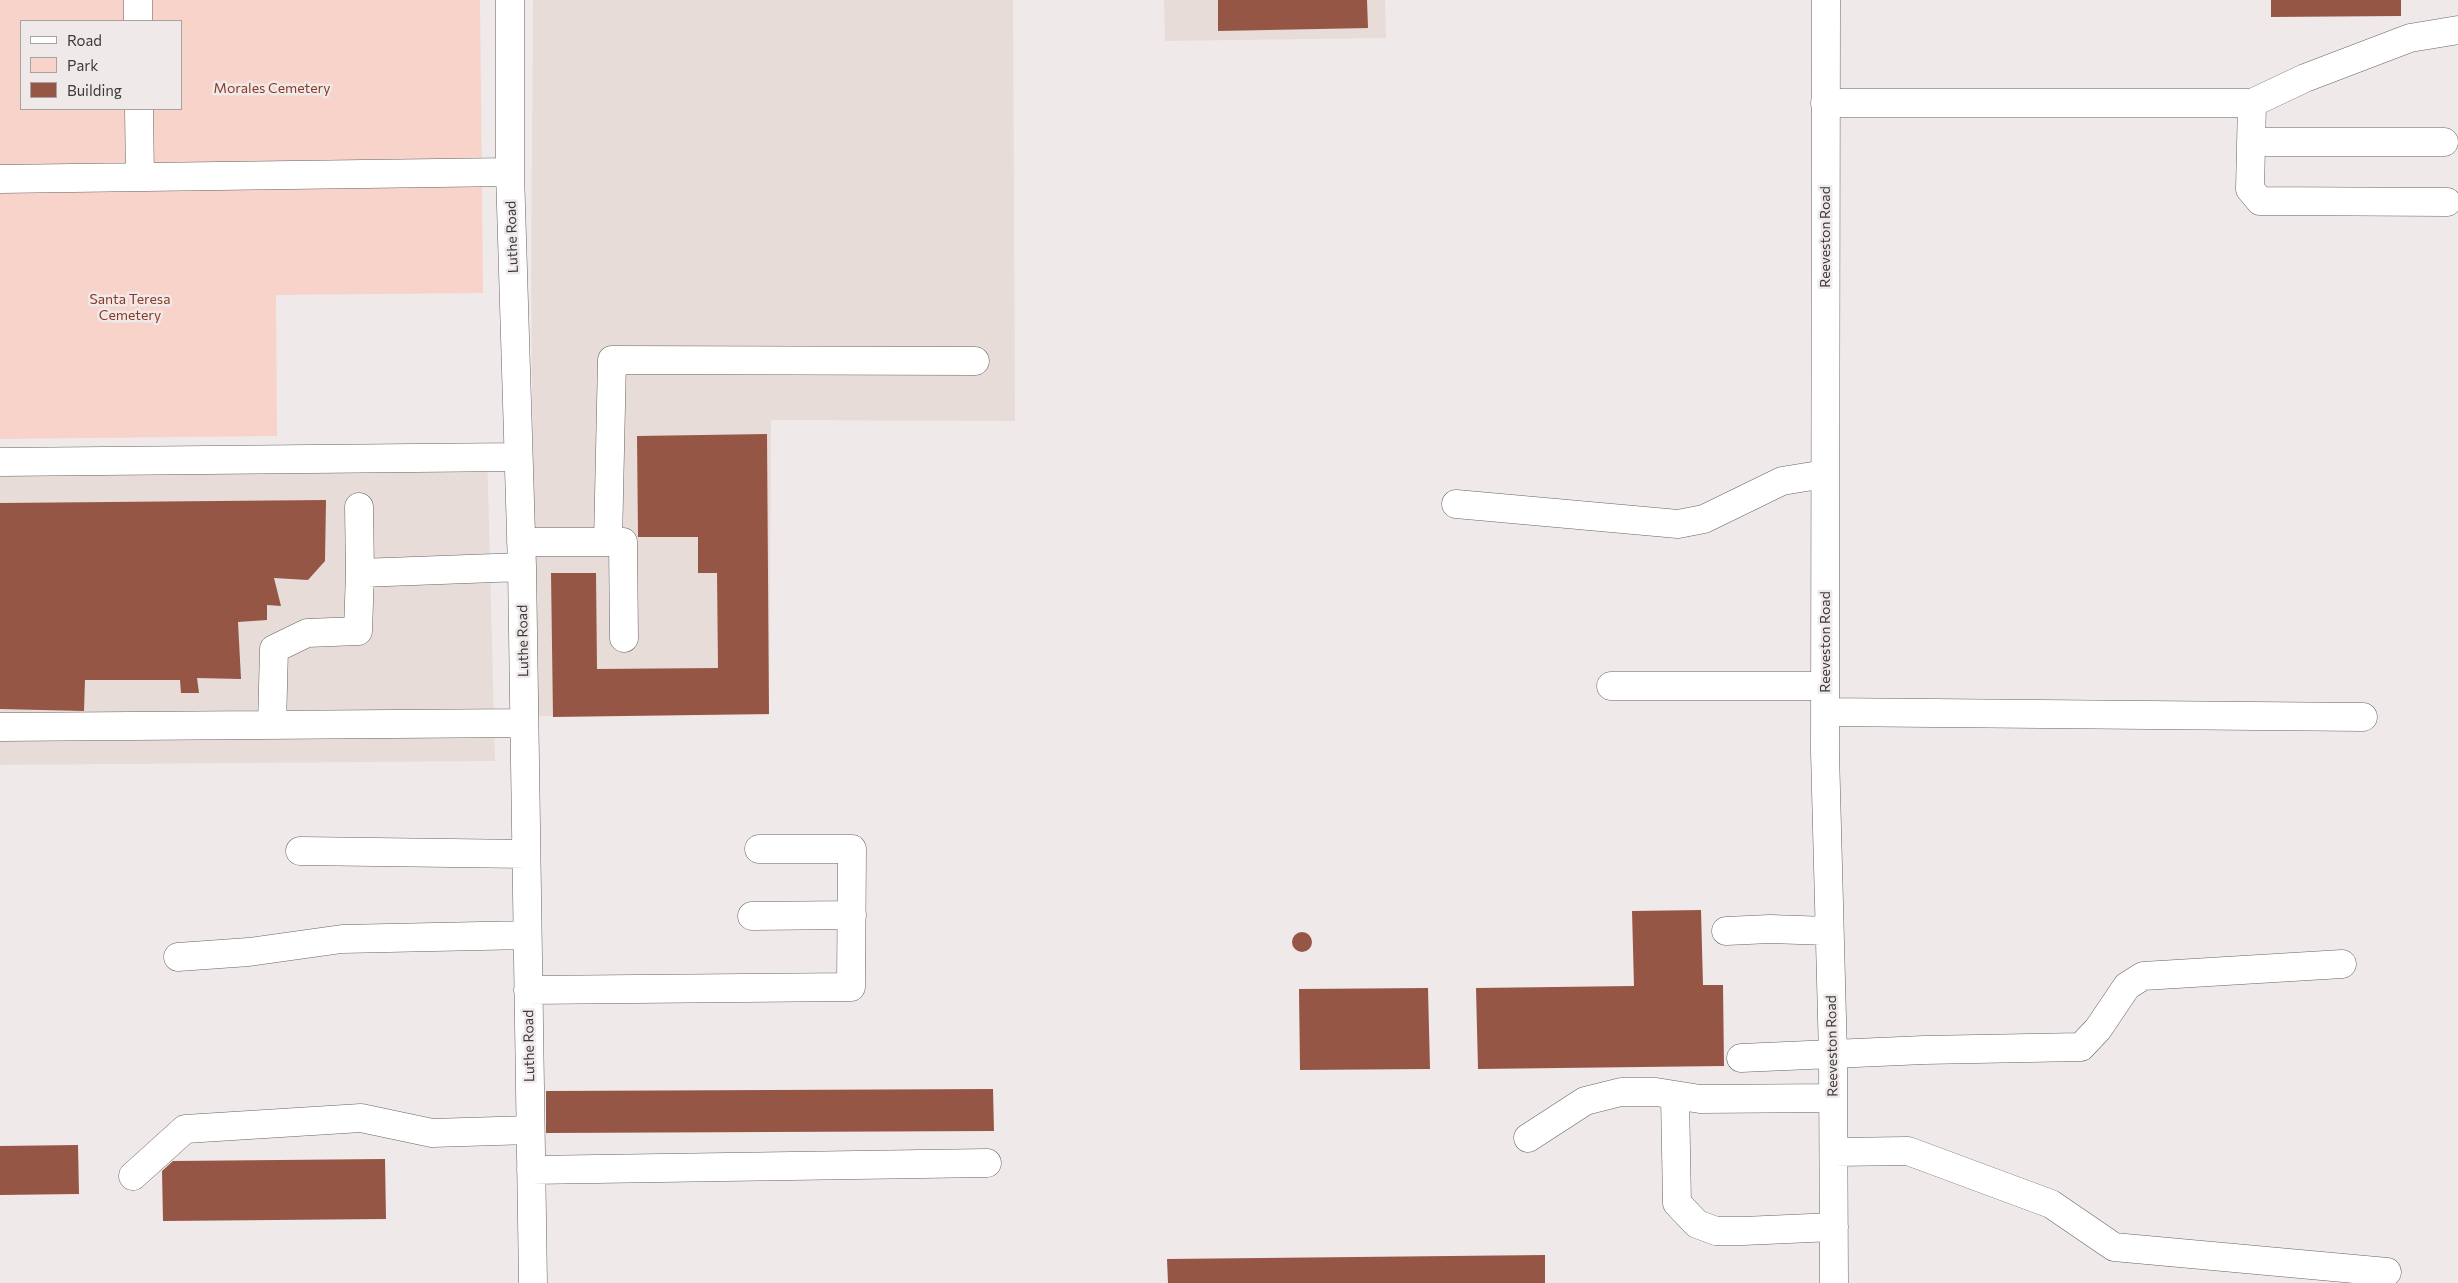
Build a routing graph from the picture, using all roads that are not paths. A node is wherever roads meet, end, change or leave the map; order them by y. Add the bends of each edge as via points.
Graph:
1 (138, 0) edge
2 (510, 0) edge
3 (1826, 0) edge
4 (138, 20) edge
5 (2458, 30) edge
6 (1825, 103) junction
7 (2252, 103) junction
8 (139, 110) edge
9 (2251, 142) junction
10 (2444, 142) dead end
11 (510, 172) junction
12 (140, 177) junction
13 (0, 179) edge
14 (2447, 202) dead end
15 (975, 362) dead end
16 (518, 457) junction
17 (0, 462) edge
18 (1825, 474) junction
19 (1456, 504) dead end
20 (359, 507) dead end
21 (608, 542) junction
22 (521, 555) junction
23 (360, 573) junction
24 (624, 638) dead end
25 (1611, 686) dead end
26 (1825, 699) junction
27 (2363, 717) dead end
28 (524, 723) junction
29 (272, 725) junction
30 (0, 727) edge
31 (759, 849) dead end
32 (300, 850) dead end
33 (526, 854) junction
34 (852, 915) junction
35 (752, 916) dead end
36 (1829, 931) junction
37 (1726, 932) dead end
38 (527, 935) junction
39 (178, 957) dead end
40 (2342, 964) dead end
41 (528, 990) junction
42 (1833, 1056) junction
43 (1741, 1058) dead end
44 (1675, 1096) junction
45 (1833, 1098) junction
46 (530, 1130) junction
47 (1528, 1138) dead end
48 (1834, 1152) junction
49 (987, 1162) dead end
50 (531, 1170) junction
51 (133, 1176) dead end
52 (1834, 1227) junction
53 (2387, 1272) dead end
54 (532, 1283) edge
55 (1834, 1283) edge

1 - 4 street
2 - 11 street, Luthe Road
3 - 6 street, Reeveston Road
5 - 7 street via 2410,38 2305,78
6 - 7 street
6 - 18 street, Reeveston Road
7 - 9 street
8 - 12 street
9 - 10 street
9 - 14 street via 2250,190 2260,201
11 - 12 street
11 - 16 street, Luthe Road
12 - 13 street
15 - 21 street via 612,360
16 - 17 street
16 - 22 street, Luthe Road
18 - 19 street via 1782,481 1704,519 1678,524
18 - 26 street, Reeveston Road
20 - 23 street
21 - 22 street
21 - 24 street via 623,542
22 - 23 street
22 - 28 street, Luthe Road
23 - 29 street via 358,631 307,633 274,649
25 - 26 street
26 - 27 street
26 - 36 street, Reeveston Road
28 - 29 street
28 - 33 street, Luthe Road
29 - 30 street
31 - 34 street via 852,849
32 - 33 street
33 - 38 street, Luthe Road
34 - 35 street
34 - 41 street via 851,987
36 - 37 street via 1770,929
36 - 42 street, Reeveston Road
38 - 39 street via 342,939 249,952
38 - 41 street, Luthe Road
40 - 42 street via 2143,976 2127,986 2098,1029 2081,1047 1924,1050
41 - 46 street, Luthe Road
42 - 43 street
42 - 45 street, Reeveston Road
44 - 45 street via 1733,1100
44 - 47 street via 1656,1092 1621,1092 1585,1101
44 - 52 street via 1676,1203 1697,1224 1716,1230 1743,1231
45 - 48 street, Reeveston Road
46 - 50 street, Luthe Road
46 - 51 street via 432,1133 361,1118 185,1129
48 - 52 street, Reeveston Road
48 - 53 street via 1908,1151 2051,1204 2114,1248
49 - 50 street
50 - 54 street, Luthe Road
52 - 55 street, Reeveston Road

